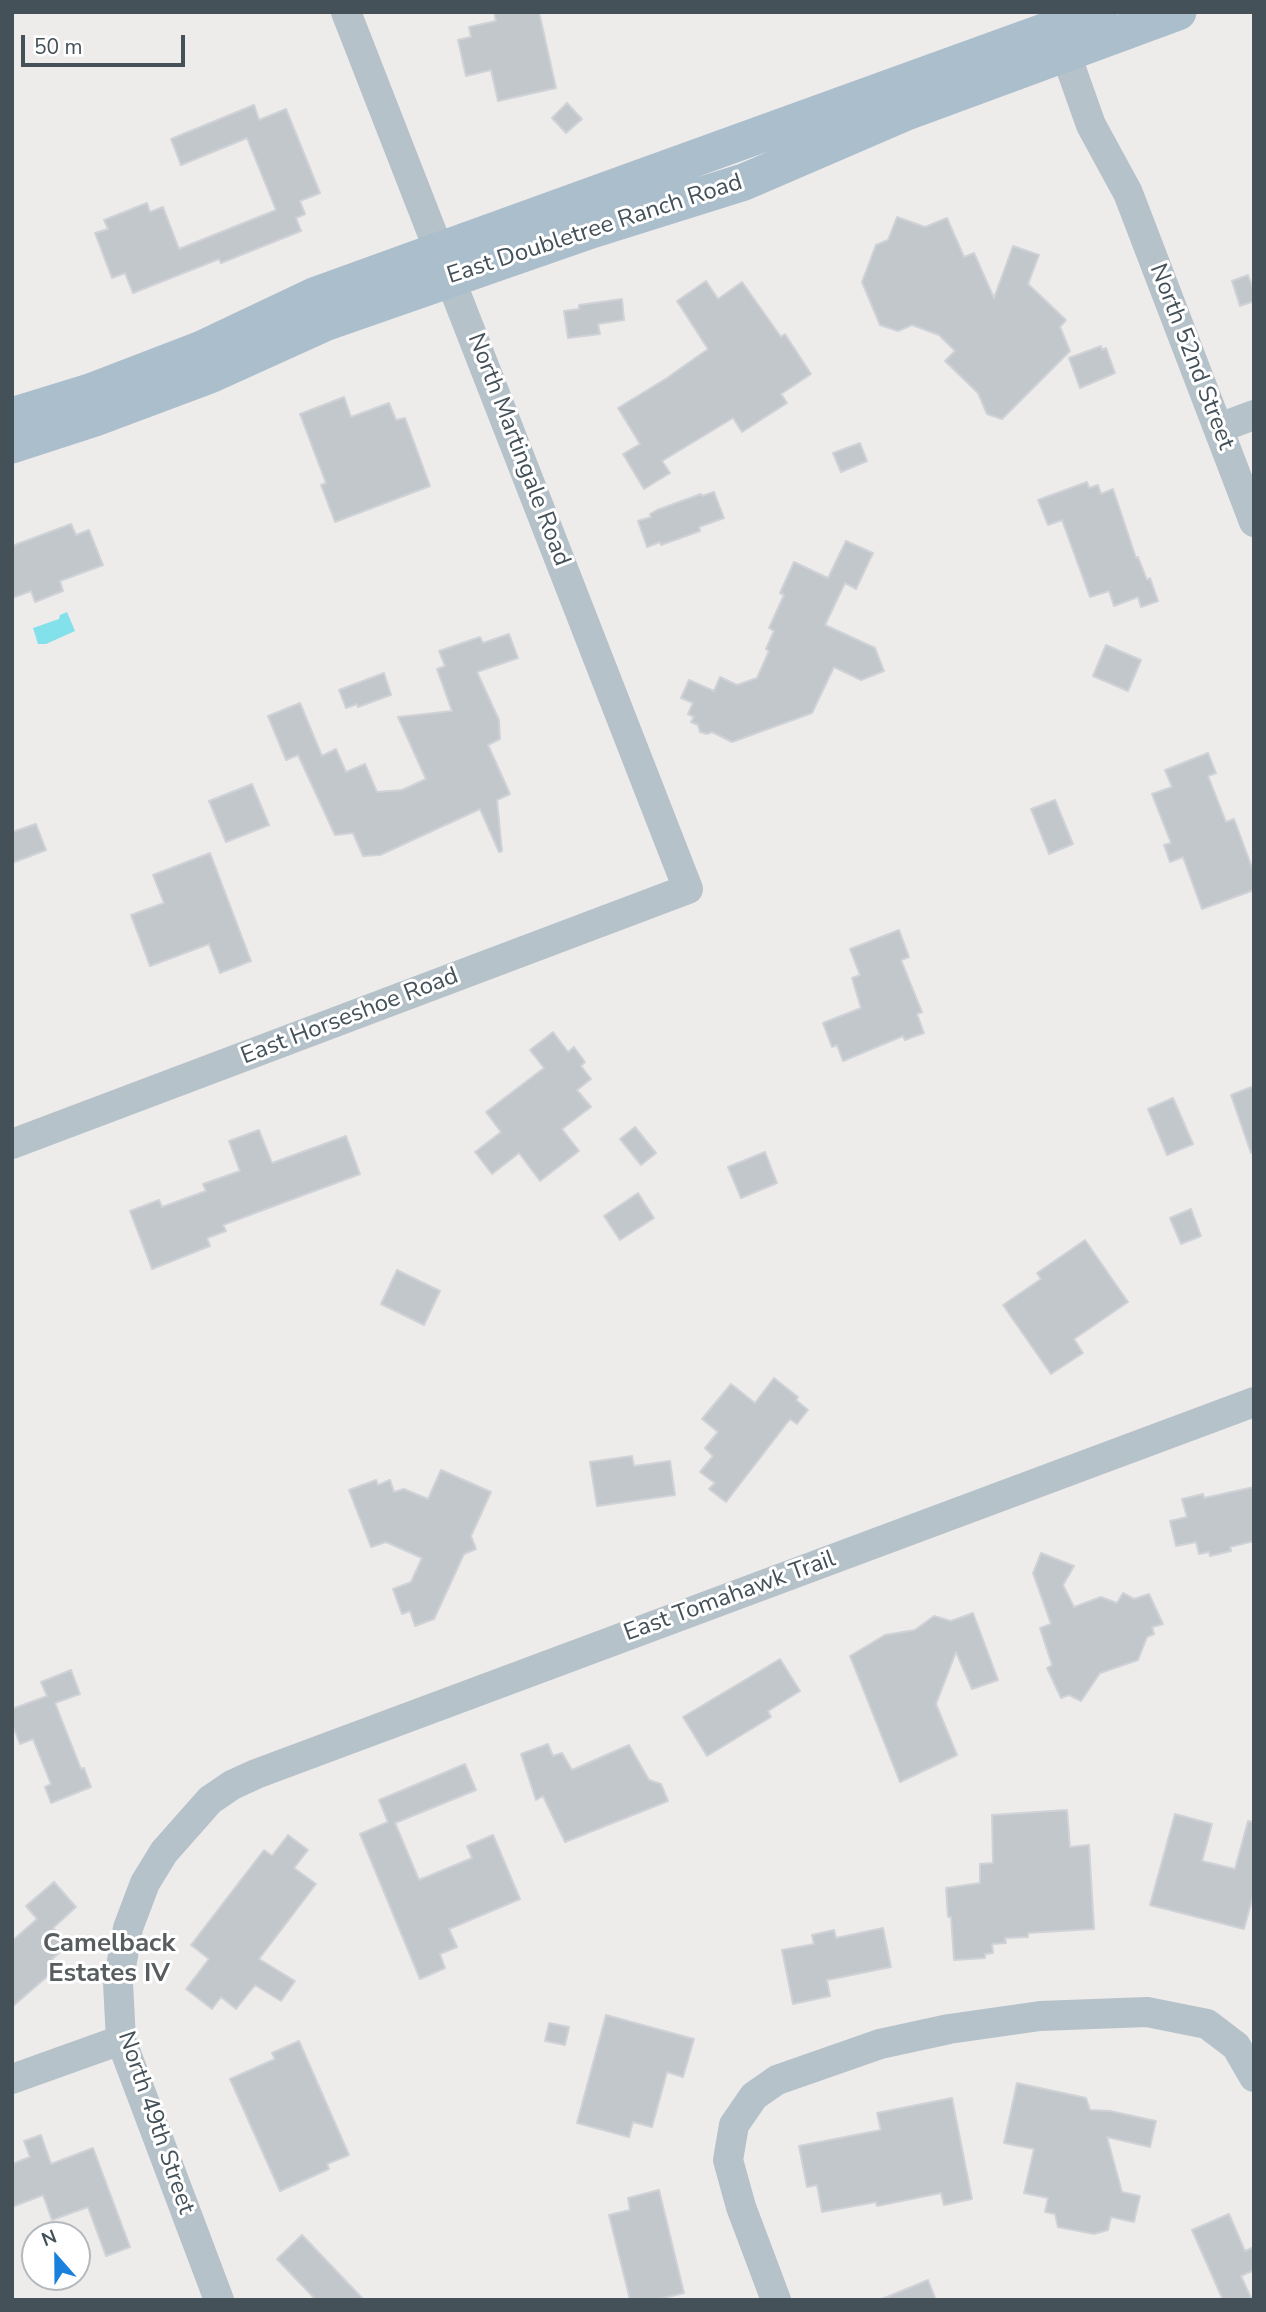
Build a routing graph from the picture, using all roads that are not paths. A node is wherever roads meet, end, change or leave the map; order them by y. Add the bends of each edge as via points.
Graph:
1 (346, 12) edge
2 (1178, 12) edge
3 (1072, 27) edge
4 (789, 122) junction
5 (801, 157) junction
6 (445, 264) junction
7 (1254, 415) edge
8 (12, 416) edge
9 (1219, 428) junction
10 (12, 445) edge
11 (1254, 522) edge
12 (688, 889) joint
13 (12, 1144) edge
14 (1254, 1402) edge
15 (210, 1800) joint
16 (121, 2040) junction
17 (1254, 2077) edge
18 (12, 2079) edge
19 (219, 2300) edge
20 (776, 2300) edge

1 - 6 street, North Martingale Road
2 - 3 main road, East Doubletree Ranch Road
3 - 4 main road, East Doubletree Ranch Road
3 - 5 main road, East Doubletree Ranch Road via 904,113
3 - 9 street, North 52nd Street via 1091,125 1128,193
4 - 5 main road
4 - 6 main road, East Doubletree Ranch Road
5 - 6 main road, East Doubletree Ranch Road via 744,182 591,230
6 - 8 main road, East Doubletree Ranch Road via 314,296 202,349
6 - 10 main road, East Doubletree Ranch Road via 210,375
6 - 12 street, North Martingale Road
7 - 9 street
9 - 11 street, North 52nd Street
12 - 13 street, East Horseshoe Road
14 - 15 street, East Tomahawk Trail via 256,1774
15 - 16 street, North 49th Street via 164,1852 145,1883 128,1928 118,1983
16 - 18 street
16 - 19 street, North 49th Street
17 - 20 street via 1236,2046 1207,2024 1147,2012 1040,2016 949,2029 880,2044 777,2080 754,2096 734,2125 728,2160

